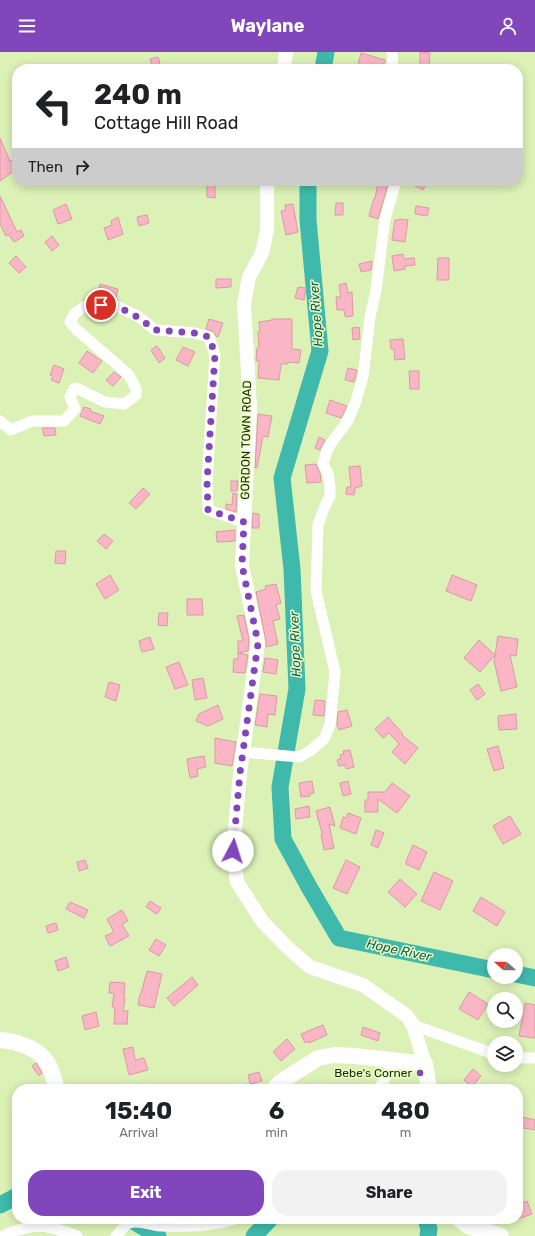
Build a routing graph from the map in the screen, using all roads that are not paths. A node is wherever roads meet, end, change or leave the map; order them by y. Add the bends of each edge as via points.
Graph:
1 (286, 52) edge
2 (392, 52) edge
3 (285, 64) edge
4 (393, 64) edge
5 (267, 186) edge
6 (395, 186) edge
7 (0, 421) edge
8 (244, 522) junction
9 (243, 752) junction
10 (413, 1025) junction
11 (0, 1040) edge
12 (487, 1051) edge
13 (523, 1058) edge
14 (535, 1058) edge
15 (394, 1061) junction
16 (425, 1064) junction
17 (55, 1084) edge
18 (279, 1084) edge
19 (382, 1084) edge
20 (428, 1084) edge
21 (128, 1224) edge
22 (153, 1224) edge
23 (212, 1224) edge
24 (465, 1224) edge
25 (117, 1235) edge
26 (3, 1236) edge
27 (77, 1236) edge
28 (501, 1236) edge

1 - 3 street
2 - 4 street
5 - 8 street, GORDON TOWN ROAD via 267,230 262,253 249,277 244,304 250,408
6 - 9 street via 385,219 370,316 364,377 347,422 327,450 323,464 328,473 330,496 318,525 316,591 335,672 330,725 324,739 299,757
7 - 8 street via 12,430 32,421 64,421 75,409 70,397 76,388 105,402 124,404 136,395 129,375 70,322 75,313 87,305 115,305 155,330 196,333 209,337 215,354 207,482 208,510
8 - 9 street, GORDON TOWN ROAD via 242,565 258,643
9 - 10 street, GORDON TOWN ROAD via 233,851 237,882 262,921 310,967 363,985 407,1016
10 - 12 street
10 - 16 street, GORDON TOWN ROAD
11 - 17 main road via 23,1046 42,1056 48,1063
13 - 14 street
15 - 16 main road
15 - 18 main road via 334,1055 318,1058
15 - 19 street
16 - 20 main road
21 - 25 street
22 - 23 street
24 - 28 main road
26 - 27 street via 38,1225

